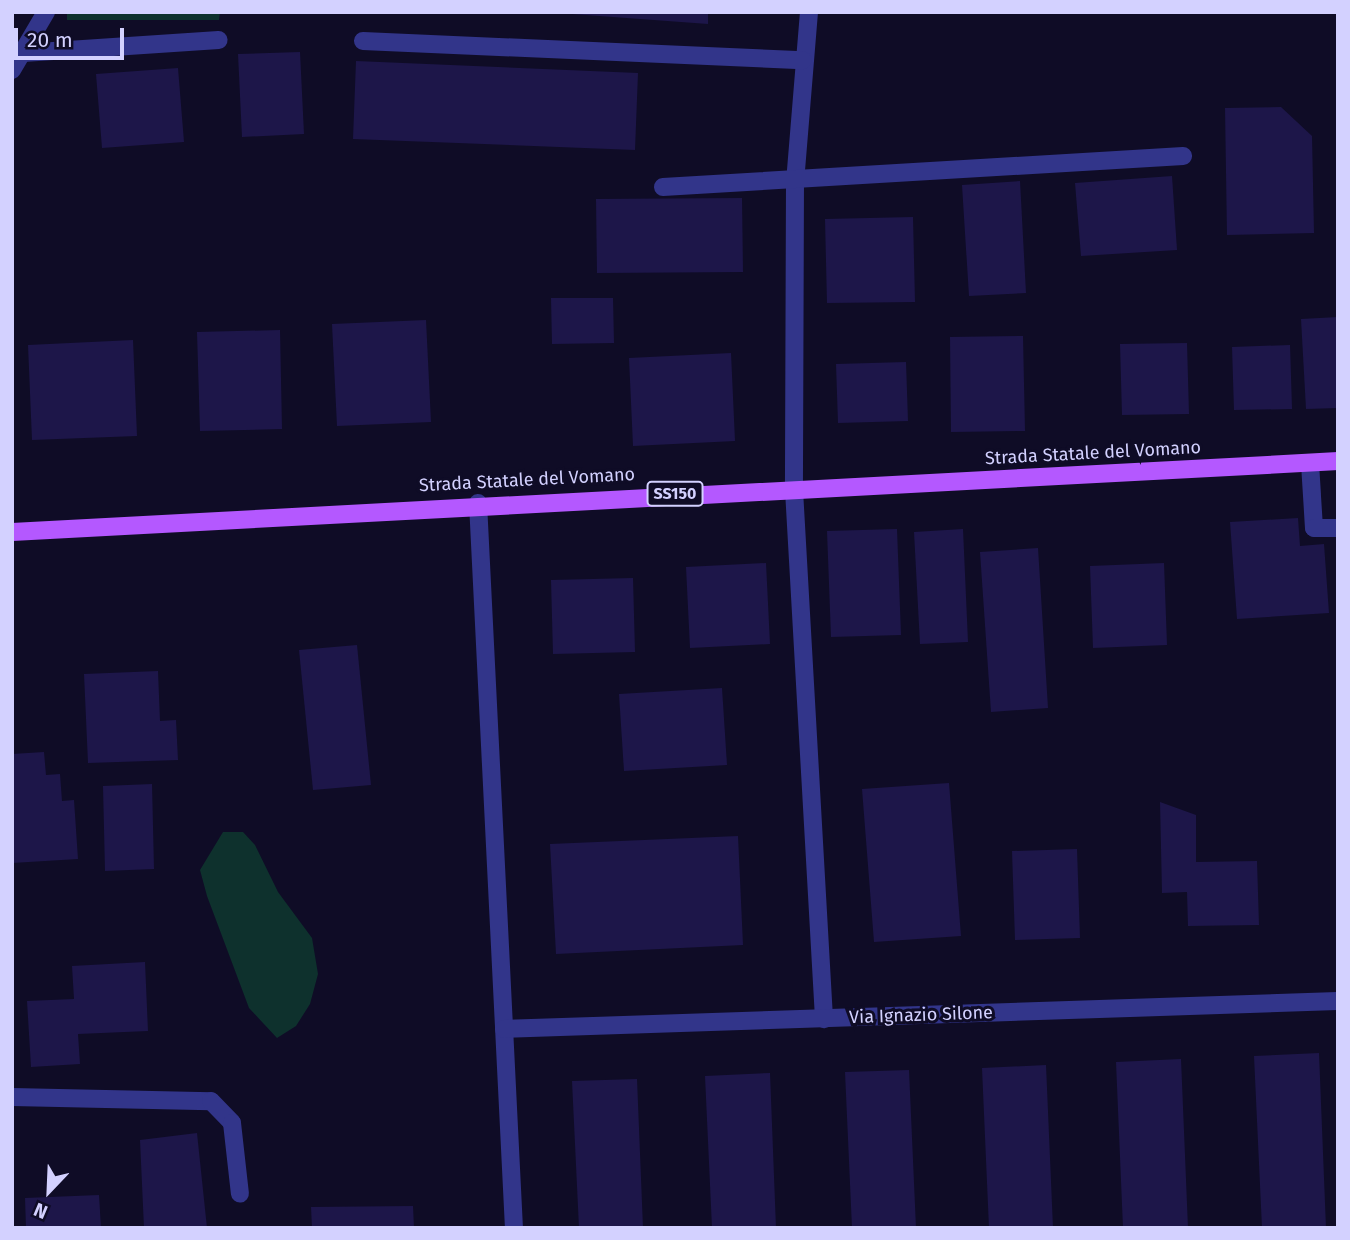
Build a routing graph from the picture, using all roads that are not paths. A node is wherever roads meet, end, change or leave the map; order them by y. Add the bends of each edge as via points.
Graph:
1 (46, 12) edge
2 (809, 12) edge
3 (219, 40) dead end
4 (363, 41) dead end
5 (23, 53) junction
6 (803, 60) junction
7 (12, 70) edge
8 (1183, 156) dead end
9 (795, 181) junction
10 (663, 187) dead end
11 (1338, 461) edge
12 (1310, 463) junction
13 (794, 490) junction
14 (478, 503) junction
15 (1338, 528) edge
16 (12, 532) edge
17 (1338, 1001) edge
18 (824, 1019) junction
19 (504, 1029) junction
20 (12, 1097) edge
21 (240, 1194) dead end
22 (514, 1228) edge

1 - 5 street
2 - 6 street
3 - 5 street
4 - 6 street
5 - 7 street
6 - 9 street
8 - 9 street
9 - 10 street
9 - 13 street
11 - 12 main road, Strada Statale del Vomano / SS150
12 - 13 main road, Strada Statale del Vomano / SS150
12 - 15 street via 1314,528
13 - 14 main road, Strada Statale del Vomano / SS150
13 - 18 street
14 - 16 main road, Strada Statale del Vomano / SS150
14 - 19 street
17 - 18 street, Via Ignazio Silone
18 - 19 street, Via Ignazio Silone
19 - 22 street
20 - 21 street via 211,1101 232,1123

